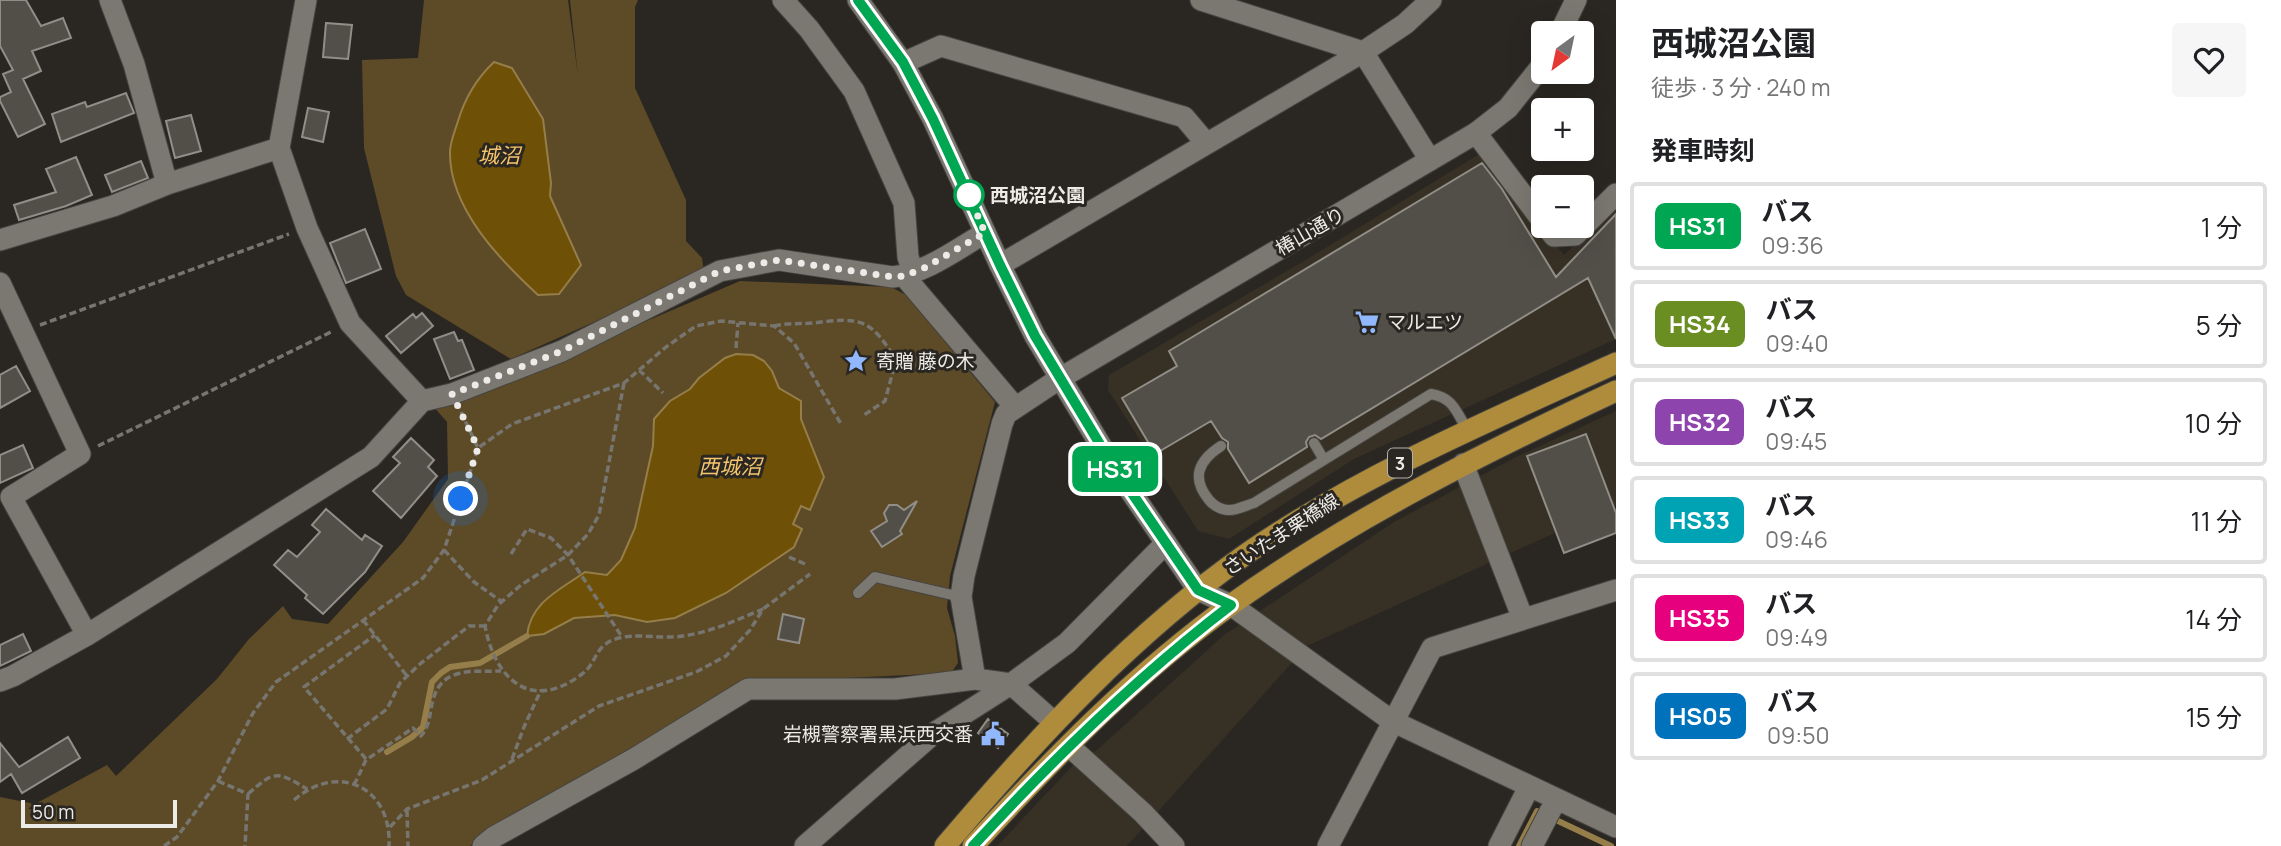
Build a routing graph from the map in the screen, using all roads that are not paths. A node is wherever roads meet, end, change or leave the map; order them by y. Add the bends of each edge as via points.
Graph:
1 (110, 0) edge
2 (306, 0) edge
3 (783, 0) edge
4 (858, 0) edge
5 (1201, 0) edge
6 (1431, 0) edge
7 (1576, 0) edge
8 (1566, 21) edge
9 (1363, 52) junction
10 (903, 62) junction
11 (1531, 79) edge
12 (1476, 133) junction
13 (1206, 143) junction
14 (279, 148) junction
15 (1430, 160) junction
16 (167, 184) junction
17 (1616, 194) edge
18 (1531, 206) edge
19 (1594, 216) edge
20 (985, 233) junction
21 (0, 240) edge
22 (1000, 265) junction
23 (909, 274) junction
24 (0, 283) edge
25 (1616, 363) edge
26 (1059, 379) junction
27 (1616, 391) edge
28 (422, 401) junction
29 (1015, 407) junction
30 (1468, 431) junction
31 (1314, 443) dead end
32 (1221, 446) dead end
33 (1324, 460) junction
34 (1463, 464) junction
35 (5, 500) edge
36 (1166, 543) junction
37 (1198, 590) junction
38 (1616, 590) edge
39 (858, 593) dead end
40 (961, 597) junction
41 (1231, 605) junction
42 (1524, 618) junction
43 (87, 635) junction
44 (975, 679) junction
45 (0, 681) edge
46 (1011, 684) junction
47 (1392, 721) junction
48 (1054, 722) junction
49 (1069, 746) junction
50 (1529, 787) junction
51 (1556, 800) junction
52 (1616, 827) edge
53 (483, 846) edge
54 (805, 846) edge
55 (945, 846) edge
56 (973, 846) edge
57 (1174, 846) edge
58 (1328, 846) edge
59 (1499, 846) edge
60 (1532, 846) edge

1 - 16 street via 135,64
2 - 14 street
3 - 23 street via 854,91 904,203
4 - 10 street
5 - 9 street
6 - 9 street
7 - 8 street
9 - 13 street
9 - 15 street
10 - 13 street via 941,46 1184,117
10 - 20 street via 951,154
11 - 12 street, 椿山通り via 1508,108
12 - 15 street, 椿山通り
12 - 18 street
13 - 22 street
14 - 16 street
14 - 28 street via 307,228 350,323
15 - 26 street, 椿山通り
16 - 21 street via 113,206
17 - 19 street
20 - 22 street
20 - 23 street
22 - 26 street
23 - 28 street via 893,277 779,260 720,271 562,351
23 - 29 street
24 - 35 street via 80,454
25 - 30 main road, さいたま栗橋線 / 3
26 - 29 street, 椿山通り
26 - 36 street
27 - 34 main road, さいたま栗橋線 / 3
28 - 43 street via 371,457
29 - 40 street via 1002,424
30 - 33 lane via 1449,400 1431,394
30 - 37 main road, さいたま栗橋線 / 3 via 1345,493
31 - 33 lane
32 - 33 lane via 1203,462 1199,488 1213,505 1227,511 1254,503
34 - 41 main road, さいたま栗橋線 / 3 via 1360,521
34 - 42 street
35 - 43 street
36 - 37 street
36 - 46 street via 1077,634
37 - 41 street
37 - 48 main road, さいたま栗橋線 / 3
38 - 42 street
39 - 40 lane via 875,577
40 - 44 street
41 - 47 street
41 - 49 main road, さいたま栗橋線 / 3 via 1174,649
42 - 47 street via 1432,648
43 - 45 street
44 - 46 street
44 - 53 street via 895,689 748,689
46 - 48 street
46 - 54 street via 934,733
47 - 50 street
47 - 58 street
48 - 55 main road, さいたま栗橋線 / 3
49 - 56 main road, さいたま栗橋線 / 3
49 - 57 street
50 - 51 street
50 - 59 street
51 - 52 street
51 - 60 street

